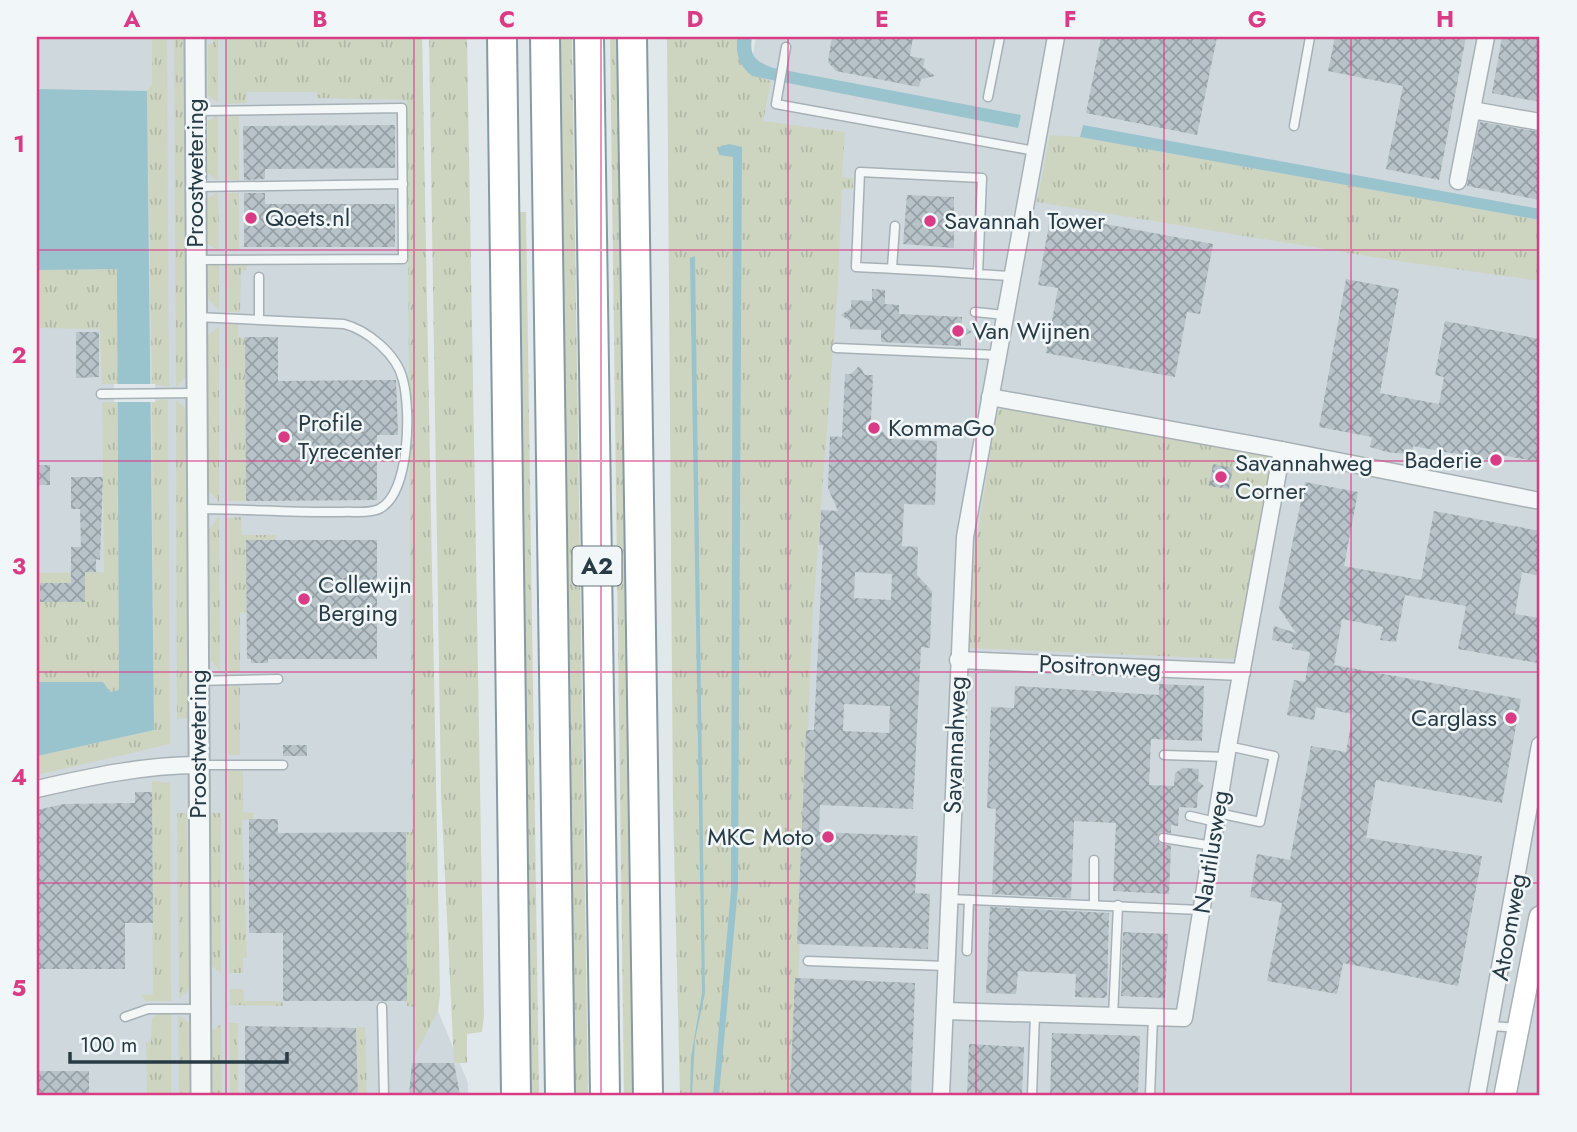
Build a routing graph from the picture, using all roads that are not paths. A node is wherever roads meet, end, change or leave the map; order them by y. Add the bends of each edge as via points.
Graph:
1 (195, 37) edge
2 (495, 37) edge
3 (502, 37) edge
4 (545, 37) edge
5 (589, 37) edge
6 (632, 37) edge
7 (645, 37) edge
8 (1000, 37) edge
9 (1056, 37) edge
10 (1310, 37) edge
11 (1486, 37) edge
12 (786, 47) dead end
13 (988, 97) dead end
14 (502, 106) junction
15 (1472, 110) junction
16 (195, 111) junction
17 (634, 116) junction
18 (1540, 122) edge
19 (1293, 126) dead end
20 (1034, 155) junction
21 (1458, 181) dead end
22 (402, 184) junction
23 (195, 187) junction
24 (895, 226) dead end
25 (196, 260) junction
26 (892, 268) junction
27 (978, 274) junction
28 (1011, 276) junction
29 (259, 277) dead end
30 (975, 312) dead end
31 (1005, 315) junction
32 (196, 317) junction
33 (259, 319) junction
34 (836, 348) dead end
35 (997, 355) junction
36 (196, 393) junction
37 (102, 394) dead end
38 (990, 397) junction
39 (1282, 450) junction
40 (1540, 501) edge
41 (197, 509) junction
42 (958, 660) junction
43 (1242, 672) junction
44 (278, 679) dead end
45 (197, 681) junction
46 (1540, 745) edge
47 (1228, 751) junction
48 (1164, 755) dead end
49 (198, 765) junction
50 (283, 765) dead end
51 (37, 789) edge
52 (1190, 816) dead end
53 (1217, 817) junction
54 (1163, 838) dead end
55 (1213, 846) junction
56 (1094, 860) dead end
57 (949, 899) junction
58 (969, 900) junction
59 (1094, 904) junction
60 (1118, 905) junction
61 (1202, 910) junction
62 (1540, 916) edge
63 (967, 951) dead end
64 (808, 961) dead end
65 (947, 966) junction
66 (382, 1007) dead end
67 (200, 1009) junction
68 (944, 1011) junction
69 (1035, 1014) junction
70 (125, 1017) dead end
71 (1113, 1017) junction
72 (1153, 1018) junction
73 (1492, 1026) junction
74 (1518, 1028) junction
75 (201, 1095) edge
76 (384, 1095) edge
77 (516, 1095) edge
78 (560, 1095) edge
79 (605, 1095) edge
80 (648, 1095) edge
81 (941, 1095) edge
82 (1032, 1095) edge
83 (1150, 1095) edge
84 (1477, 1095) edge
85 (1505, 1095) edge

1 - 16 street, Proostwetering
2 - 14 highway
3 - 14 highway
4 - 78 highway, A2
5 - 79 highway, A2
6 - 17 highway, A2
7 - 17 highway, A2
8 - 13 lane
9 - 20 street, Savannahweg
10 - 19 lane
11 - 15 street
12 - 20 lane via 776,104
14 - 77 highway
15 - 18 street
15 - 21 street
16 - 22 lane via 402,108
16 - 23 street, Proostwetering
17 - 80 highway, A2
20 - 28 street, Savannahweg
22 - 23 lane
22 - 25 lane via 403,259
23 - 25 street, Proostwetering
24 - 26 lane
25 - 32 street, Proostwetering
26 - 27 lane
26 - 27 lane via 856,267 860,172 982,178
27 - 28 lane
28 - 31 street, Savannahweg
29 - 33 lane
30 - 31 lane
31 - 35 street, Savannahweg
32 - 33 lane
32 - 36 street, Proostwetering
33 - 41 lane via 344,324 361,329 384,349 403,379 404,465 397,488 391,502 374,511
34 - 35 lane
35 - 38 street, Savannahweg
36 - 37 lane
36 - 41 street, Proostwetering
38 - 39 street
38 - 42 street, Savannahweg via 965,537
39 - 40 street
39 - 43 street, Nautilusweg
41 - 45 street, Proostwetering
42 - 43 street, Positronweg
42 - 57 street, Savannahweg
43 - 47 street, Nautilusweg
44 - 45 lane
45 - 49 street, Proostwetering
46 - 73 street, Atoomweg
47 - 48 lane
47 - 53 street, Nautilusweg
47 - 53 lane via 1274,757 1260,822
49 - 50 lane
49 - 51 street via 94,776
49 - 67 street, Proostwetering
52 - 53 lane
53 - 55 street, Nautilusweg
54 - 55 lane
55 - 61 street, Nautilusweg
56 - 59 lane
57 - 58 lane
57 - 65 street, Savannahweg
58 - 59 lane
58 - 63 lane
59 - 60 lane
60 - 61 lane
60 - 71 lane
61 - 72 street, Nautilusweg via 1184,1018
62 - 74 main road, Atoomweg
64 - 65 lane
65 - 68 street, Savannahweg
66 - 76 lane
67 - 70 lane via 148,1009
67 - 75 street, Proostwetering
68 - 69 street, Nautilusweg
68 - 81 street, Savannahweg
69 - 71 street, Nautilusweg
69 - 82 lane
71 - 72 street, Nautilusweg
72 - 83 lane
73 - 74 lane
73 - 84 street, Atoomweg
74 - 85 main road, Atoomweg

